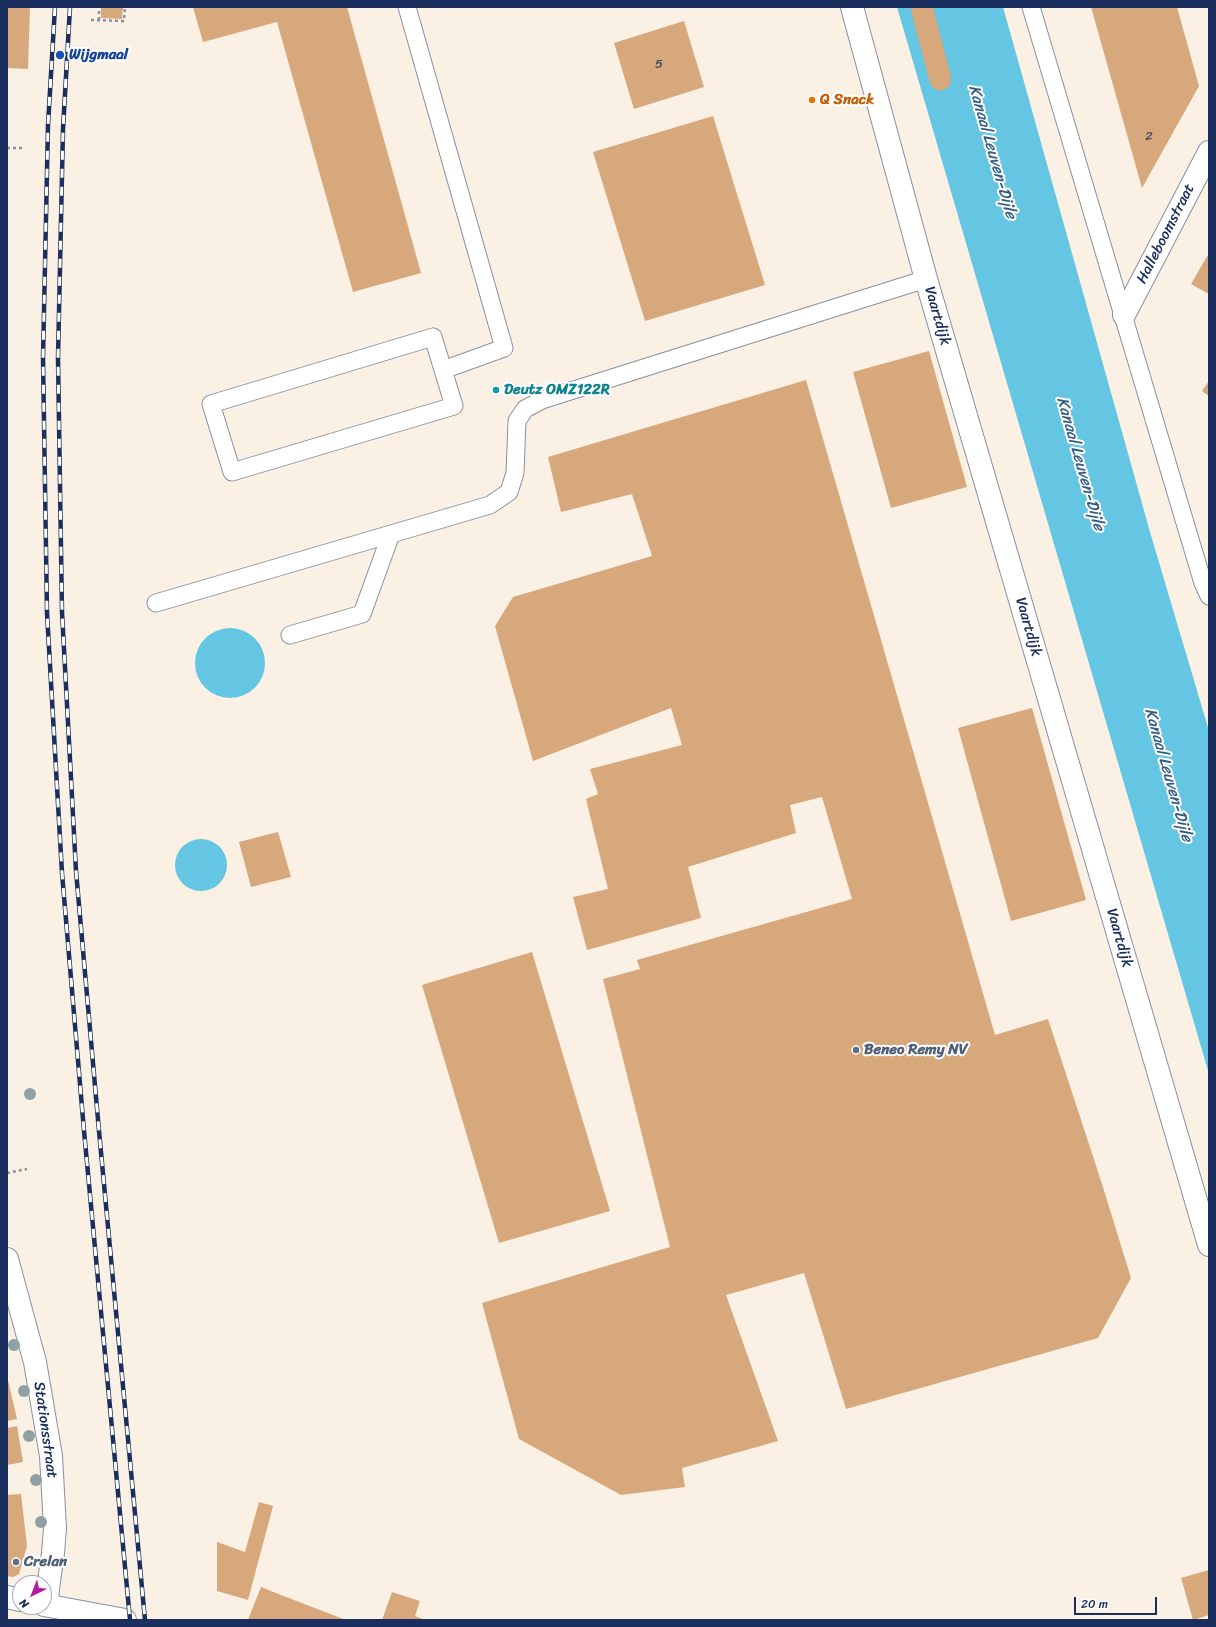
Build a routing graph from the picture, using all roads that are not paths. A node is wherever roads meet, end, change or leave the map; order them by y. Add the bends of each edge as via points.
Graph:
1 (407, 7) edge
2 (852, 7) edge
3 (1031, 7) edge
4 (1209, 152) edge
5 (926, 279) junction
6 (1124, 316) junction
7 (443, 370) junction
8 (391, 534) junction
9 (1209, 596) edge
10 (156, 603) dead end
11 (290, 635) dead end
12 (1209, 1245) edge
13 (7, 1259) edge
14 (50, 1575) edge
15 (52, 1606) edge
16 (125, 1620) edge

1 - 7 lane via 504,348
2 - 5 street, Vaartdijk
3 - 6 lane
4 - 6 street, Halleboomstraat
5 - 8 lane via 542,400 525,409 517,421 515,473 510,492 490,505
5 - 12 street, Vaartdijk
6 - 9 lane
7 - 7 lane via 454,406 232,472 211,404 433,338
8 - 10 lane
8 - 11 lane via 362,614
13 - 14 street, Stationsstraat via 35,1362 51,1456 55,1528
15 - 16 street

